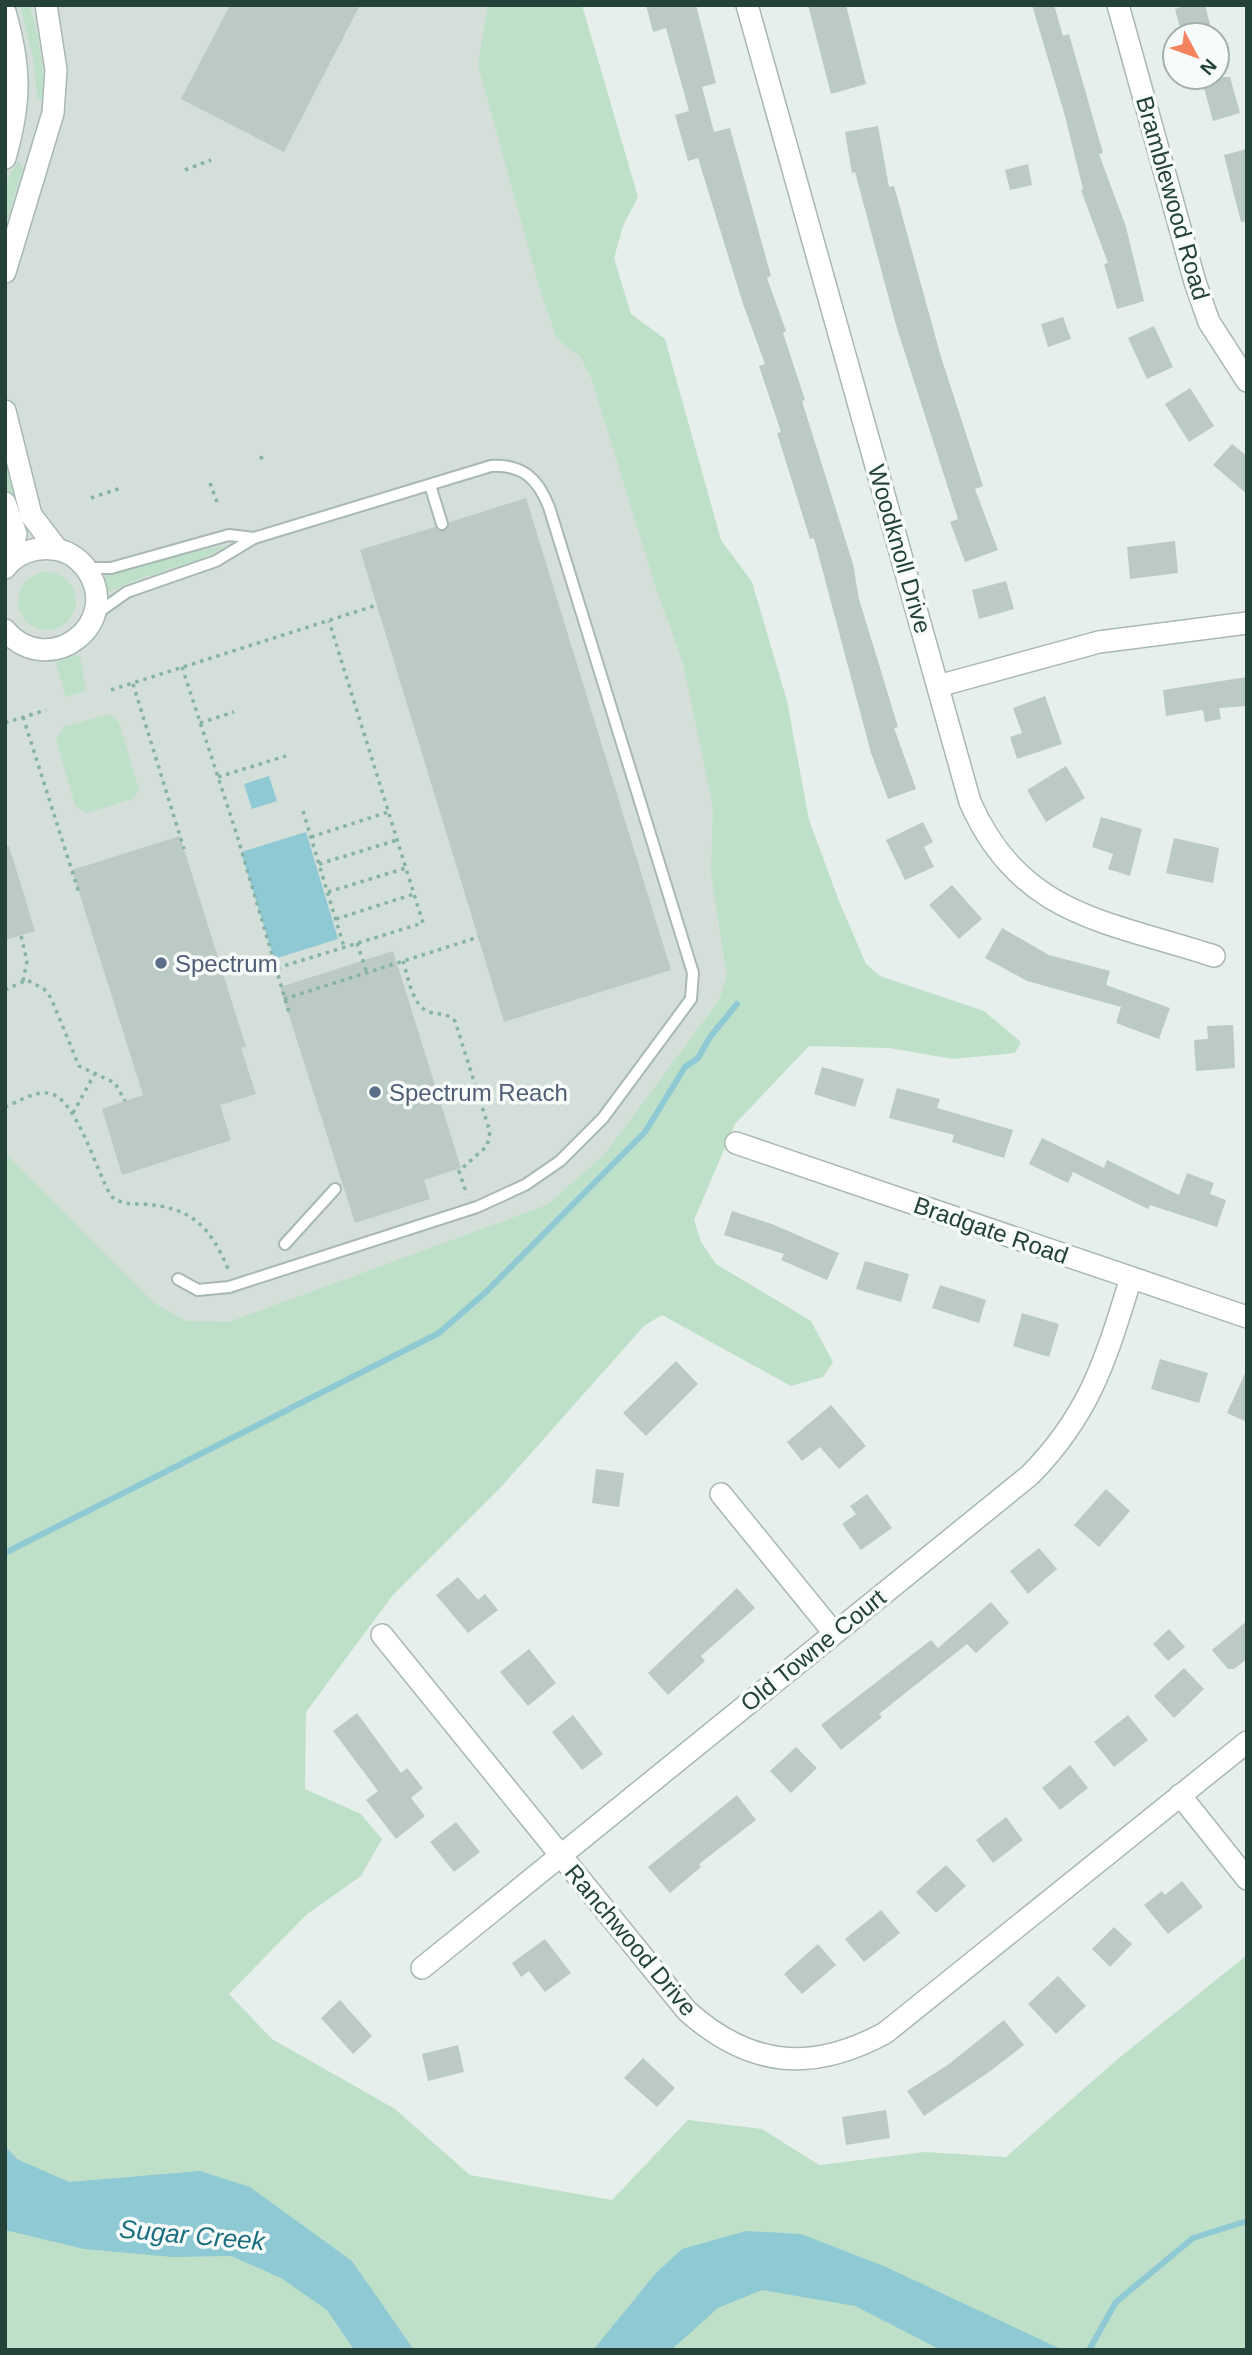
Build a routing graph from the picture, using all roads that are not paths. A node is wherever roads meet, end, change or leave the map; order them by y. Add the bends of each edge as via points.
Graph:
1 (46, 5) edge
2 (747, 5) edge
3 (1118, 5) edge
4 (5, 12) edge
5 (5, 158) edge
6 (5, 272) edge
7 (1247, 382) edge
8 (5, 411) edge
9 (430, 485) junction
10 (5, 503) edge
11 (442, 524) dead end
12 (254, 538) junction
13 (57, 549) junction
14 (7, 566) edge
15 (86, 568) junction
16 (94, 616) junction
17 (1247, 623) edge
18 (6, 632) edge
19 (938, 686) junction
20 (1214, 956) dead end
21 (736, 1143) dead end
22 (335, 1189) dead end
23 (285, 1244) dead end
24 (1131, 1278) junction
25 (178, 1279) dead end
26 (1247, 1317) edge
27 (721, 1494) dead end
28 (834, 1633) junction
29 (382, 1634) dead end
30 (1247, 1742) edge
31 (1180, 1796) junction
32 (560, 1854) junction
33 (1247, 1879) edge
34 (422, 1968) dead end

1 - 6 street via 56,70 53,113
2 - 19 street, Woodknoll Drive
3 - 7 street, Bramblewood Road via 1195,282 1209,322
4 - 5 street via 19,81 16,119
8 - 13 street via 31,515
9 - 11 lane
9 - 12 lane
9 - 25 lane via 504,466 528,474 542,490 689,960 694,985 691,999 603,1118 583,1140 525,1185 471,1208 235,1285 198,1290
10 - 14 street via 16,534
12 - 15 lane via 229,535 111,568
12 - 16 lane via 216,561 127,592
13 - 14 street via 29,551
13 - 15 street
15 - 16 street via 95,588
16 - 18 street via 77,639 51,650 27,647
17 - 19 street via 1089,644
19 - 20 street, Woodknoll Drive via 970,802 983,832 1014,872 1044,896 1073,910
21 - 24 street, Bradgate Road
22 - 23 lane
24 - 26 street, Bradgate Road
24 - 28 street, Old Towne Court via 1093,1391 1054,1451
27 - 28 street
28 - 32 street, Old Towne Court
29 - 32 street, Ranchwood Drive
30 - 31 street, Ranchwood Drive
31 - 32 street, Ranchwood Drive via 885,2032 858,2048 809,2060 765,2056 709,2031 687,2011
31 - 33 street
32 - 34 street, Old Towne Court

